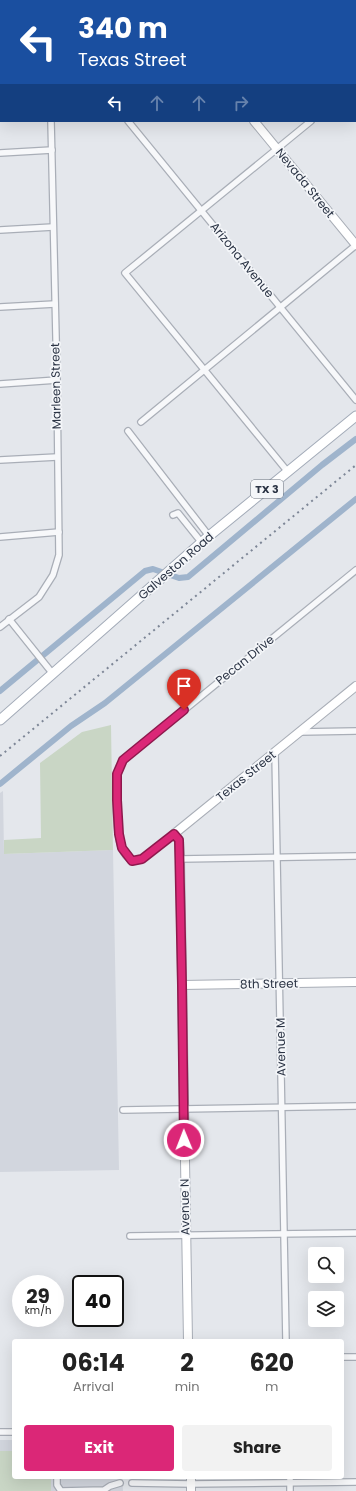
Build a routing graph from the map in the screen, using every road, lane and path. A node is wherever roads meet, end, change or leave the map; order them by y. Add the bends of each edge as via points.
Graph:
1 (51, 122) edge
2 (129, 122) edge
3 (255, 122) edge
4 (310, 122) edge
5 (277, 149) junction
6 (52, 150) junction
7 (0, 153) edge
8 (201, 210) junction
9 (53, 227) junction
10 (0, 230) edge
11 (356, 245) edge
12 (55, 304) junction
13 (281, 307) junction
14 (0, 308) edge
15 (204, 370) junction
16 (57, 380) junction
17 (0, 384) edge
18 (356, 400) edge
19 (356, 416) edge
20 (141, 422) dead end
21 (128, 430) dead end
22 (57, 456) junction
23 (0, 460) edge
24 (288, 472) junction
25 (173, 515) dead end
26 (59, 532) junction
27 (209, 536) junction
28 (0, 537) edge
29 (202, 543) junction
30 (356, 570) edge
31 (10, 620) junction
32 (0, 627) edge
33 (53, 674) junction
34 (356, 686) edge
35 (0, 720) edge
36 (356, 731) edge
37 (300, 732) junction
38 (275, 753) junction
39 (174, 834) junction
40 (356, 856) edge
41 (277, 857) junction
42 (180, 859) junction
43 (132, 861) joint
44 (356, 982) edge
45 (279, 984) junction
46 (182, 985) junction
47 (356, 1106) edge
48 (282, 1107) junction
49 (183, 1109) junction
50 (123, 1110) dead end
51 (356, 1233) edge
52 (284, 1234) junction
53 (186, 1235) junction
54 (130, 1236) dead end
55 (188, 1339) edge
56 (286, 1339) edge
57 (344, 1357) edge
58 (356, 1357) edge
59 (0, 1432) edge
60 (12, 1432) edge
61 (57, 1479) edge
62 (290, 1480) edge
63 (356, 1482) edge
64 (120, 1483) dead end
65 (132, 1483) dead end
66 (191, 1484) edge
67 (290, 1491) edge

1 - 6 street, Marleen Street
2 - 8 street, Arizona Avenue
3 - 5 street, Nevada Street
4 - 5 street
5 - 8 street
5 - 11 street, Nevada Street
6 - 7 street
6 - 9 street, Marleen Street
8 - 13 street, Arizona Avenue
8 - 15 street via 125,273
9 - 10 street
9 - 12 street, Marleen Street
11 - 13 street
12 - 14 street
12 - 16 street, Marleen Street
13 - 15 street
13 - 18 street, Arizona Avenue
15 - 20 street
15 - 24 street
16 - 17 street
16 - 22 street, Marleen Street
19 - 24 main road, Galveston Road / TX 3
21 - 27 street
22 - 23 street
22 - 26 street, Marleen Street
24 - 27 main road, Galveston Road / TX 3
25 - 29 street via 178,512
26 - 28 street
26 - 31 street, Marleen Street via 59,555 53,575 39,597
27 - 29 main road, Galveston Road / TX 3
29 - 33 main road, Galveston Road / TX 3
30 - 43 street, Pecan Drive via 123,760 117,774 119,834 122,848
31 - 32 street, Marleen Street
31 - 33 street
33 - 35 main road, Galveston Road / TX 3
34 - 37 street, Texas Street
36 - 37 street
37 - 38 street, Texas Street
38 - 39 street, Texas Street
38 - 41 street, Avenue M
39 - 42 street, Avenue N via 179,840
39 - 43 street, Texas Street via 142,859
40 - 41 street
41 - 42 street
41 - 45 street, Avenue M
42 - 46 street, Avenue N
44 - 45 street, 8th Street
45 - 46 street, 8th Street
45 - 48 street, Avenue M
46 - 49 street, Avenue N
47 - 48 street
48 - 49 street
48 - 52 street, Avenue M
49 - 50 street
49 - 53 street, Avenue N
51 - 52 street
52 - 53 street
52 - 56 street, Avenue M
53 - 54 street
53 - 55 street, Avenue N
57 - 58 street
59 - 60 street
61 - 64 street via 61,1491 104,1490
62 - 63 street
62 - 66 street
62 - 67 street
65 - 66 street

